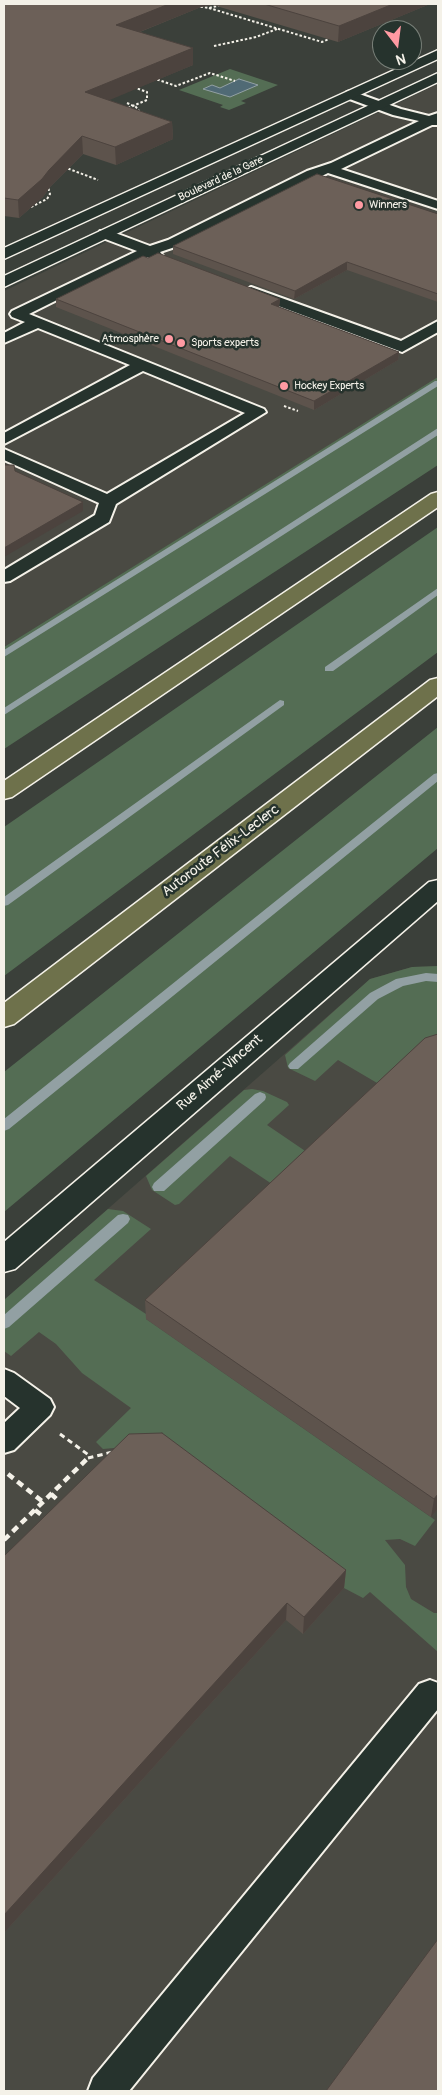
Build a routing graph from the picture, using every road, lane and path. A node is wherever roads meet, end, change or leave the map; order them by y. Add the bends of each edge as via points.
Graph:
1 (225, 4) edge
2 (190, 5) edge
3 (209, 8) junction
4 (265, 20) dead end
5 (257, 23) junction
6 (277, 29) junction
7 (329, 39) edge
8 (214, 46) dead end
9 (438, 54) edge
10 (438, 77) edge
11 (151, 78) edge
12 (235, 81) dead end
13 (128, 86) edge
14 (351, 95) junction
15 (127, 103) dead end
16 (380, 105) junction
17 (136, 107) junction
18 (127, 108) edge
19 (131, 114) edge
20 (436, 119) edge
21 (57, 164) edge
22 (328, 169) junction
23 (101, 181) dead end
24 (42, 184) edge
25 (436, 202) edge
26 (30, 207) edge
27 (105, 234) junction
28 (148, 252) junction
29 (4, 254) edge
30 (167, 260) edge
31 (4, 282) edge
32 (239, 287) edge
33 (10, 311) edge
34 (37, 322) junction
35 (438, 326) edge
36 (4, 339) edge
37 (142, 364) junction
38 (4, 439) edge
39 (4, 454) edge
40 (438, 498) edge
41 (108, 501) junction
42 (4, 577) edge
43 (438, 685) edge
44 (4, 792) edge
45 (438, 888) edge
46 (427, 913) edge
47 (4, 1017) edge
48 (4, 1260) edge
49 (4, 1381) edge
50 (4, 1441) edge
51 (123, 1450) edge
52 (4, 1471) edge
53 (51, 1494) junction
54 (44, 1502) junction
55 (64, 1505) edge
56 (35, 1510) junction
57 (48, 1521) edge
58 (4, 1540) edge
59 (430, 1695) dead end
60 (106, 2091) edge

1 - 3 path
2 - 3 path
3 - 5 path
4 - 5 path
5 - 6 path
6 - 7 path via 322,42
6 - 8 path
9 - 14 main road, Boulevard de la Gare
10 - 16 main road, Boulevard de la Gare
11 - 12 path via 176,86 210,73
13 - 17 path via 142,89 148,96
14 - 16 lane
14 - 29 main road, Boulevard de la Gare
15 - 17 path
16 - 20 lane via 397,112
16 - 27 main road, Boulevard de la Gare
17 - 18 path
17 - 19 path via 139,111
20 - 22 lane
21 - 23 path
22 - 25 lane
22 - 28 lane
24 - 26 path via 47,186 50,194
27 - 28 lane
27 - 31 main road, Boulevard de la Gare
28 - 30 lane
28 - 33 lane
32 - 35 lane via 402,347
33 - 34 lane
34 - 36 lane
34 - 37 lane
37 - 38 lane
37 - 41 lane via 258,412
39 - 41 lane
40 - 44 highway
41 - 42 lane via 103,518
43 - 47 highway, Autoroute Félix-Leclerc
45 - 46 main road, Rue Aimé-Vincent
46 - 48 main road, Rue Aimé-Vincent
49 - 50 lane via 40,1407
51 - 53 path via 90,1456
52 - 54 path
53 - 54 path
53 - 55 path
54 - 56 path
56 - 57 path
56 - 58 path
59 - 60 lane

